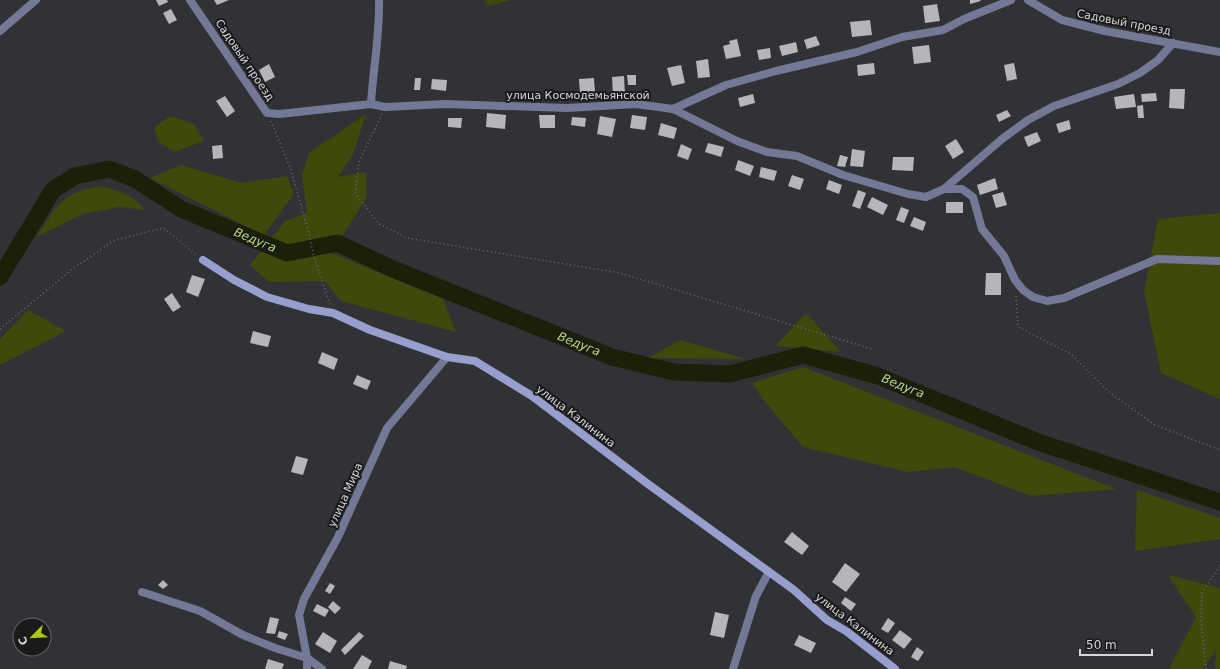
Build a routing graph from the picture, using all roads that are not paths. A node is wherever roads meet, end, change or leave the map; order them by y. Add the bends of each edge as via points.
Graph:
1 (36, 0) edge
2 (190, 0) edge
3 (379, 0) edge
4 (1011, 0) edge
5 (1028, 0) edge
6 (0, 31) edge
7 (1173, 42) junction
8 (1220, 52) edge
9 (371, 104) junction
10 (673, 109) junction
11 (267, 113) joint
12 (944, 190) junction
13 (203, 260) road end
14 (1220, 261) edge
15 (447, 357) junction
16 (769, 572) junction
17 (142, 592) dead end
18 (307, 658) junction
19 (307, 669) edge
20 (322, 669) edge
21 (733, 669) edge
22 (895, 669) edge

1 - 6 street
2 - 11 street, Садовый проезд
3 - 9 street via 380,24
4 - 10 street via 944,30 902,37 857,52 776,71 726,86
5 - 7 street, Садовый проезд via 1062,20 1105,31
7 - 8 street, Садовый проезд
7 - 12 street via 1158,60 1140,73 1118,84 1054,106 1028,120 1002,139
9 - 10 street, улица Космодемьянской via 385,107 445,104 567,108 636,104
9 - 11 street, улица Космодемьянской via 280,114
10 - 12 street, улица Космодемьянской via 737,140 768,152 797,156 843,175 926,197
12 - 14 street via 962,189 973,197 982,229 1004,256 1015,280 1033,297 1047,301 1064,298 1156,259
13 - 15 street, улица Калинина via 266,297 334,313 370,330
15 - 16 street, улица Калинина via 476,361 532,396
15 - 18 street, улица Мира via 387,428 338,537 304,599 299,615
16 - 21 street via 756,596
16 - 22 street, улица Калинина via 794,590 827,620 846,631
17 - 18 street via 200,611 243,635
18 - 19 street, улица Мира
18 - 20 street

